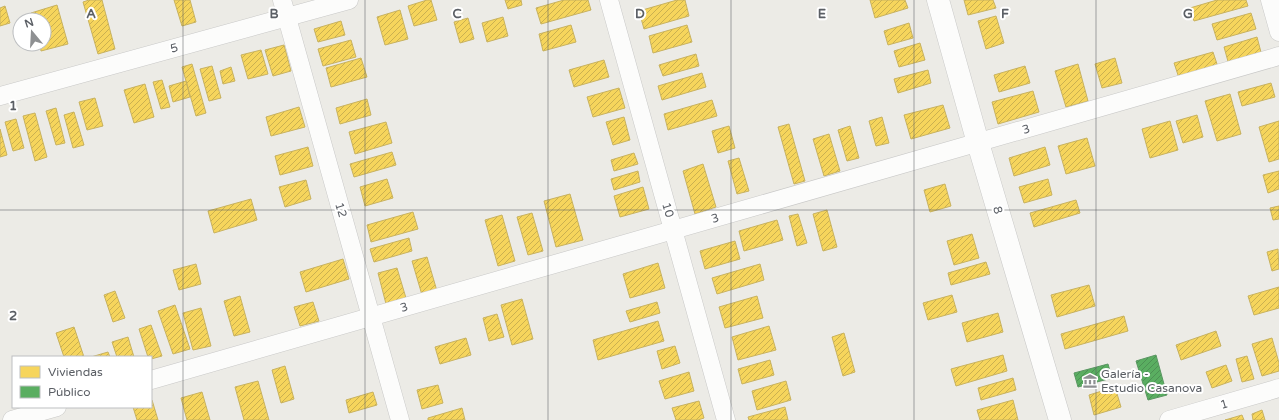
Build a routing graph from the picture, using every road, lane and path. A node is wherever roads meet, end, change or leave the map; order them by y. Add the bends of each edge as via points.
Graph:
1 (282, 0) edge
2 (349, 0) edge
3 (610, 0) edge
4 (938, 0) edge
5 (1270, 0) edge
6 (286, 18) junction
7 (1279, 32) edge
8 (1279, 56) edge
9 (0, 96) edge
10 (978, 142) junction
11 (674, 230) junction
12 (371, 317) junction
13 (152, 380) edge
14 (1279, 388) edge
15 (54, 408) edge
16 (12, 420) edge
17 (400, 420) edge
18 (726, 420) edge
19 (1060, 420) edge
20 (1168, 420) edge

1 - 6 street, 12
2 - 6 street, 5
3 - 11 street, 10
4 - 10 street, 8
5 - 7 street
6 - 9 street, 5
6 - 12 street, 12
8 - 10 street, 3
10 - 11 street, 3
10 - 19 street, 8
11 - 12 street, 3
11 - 18 street, 10
12 - 13 street, 3
12 - 17 street, 12
14 - 20 street, 1
15 - 16 street

